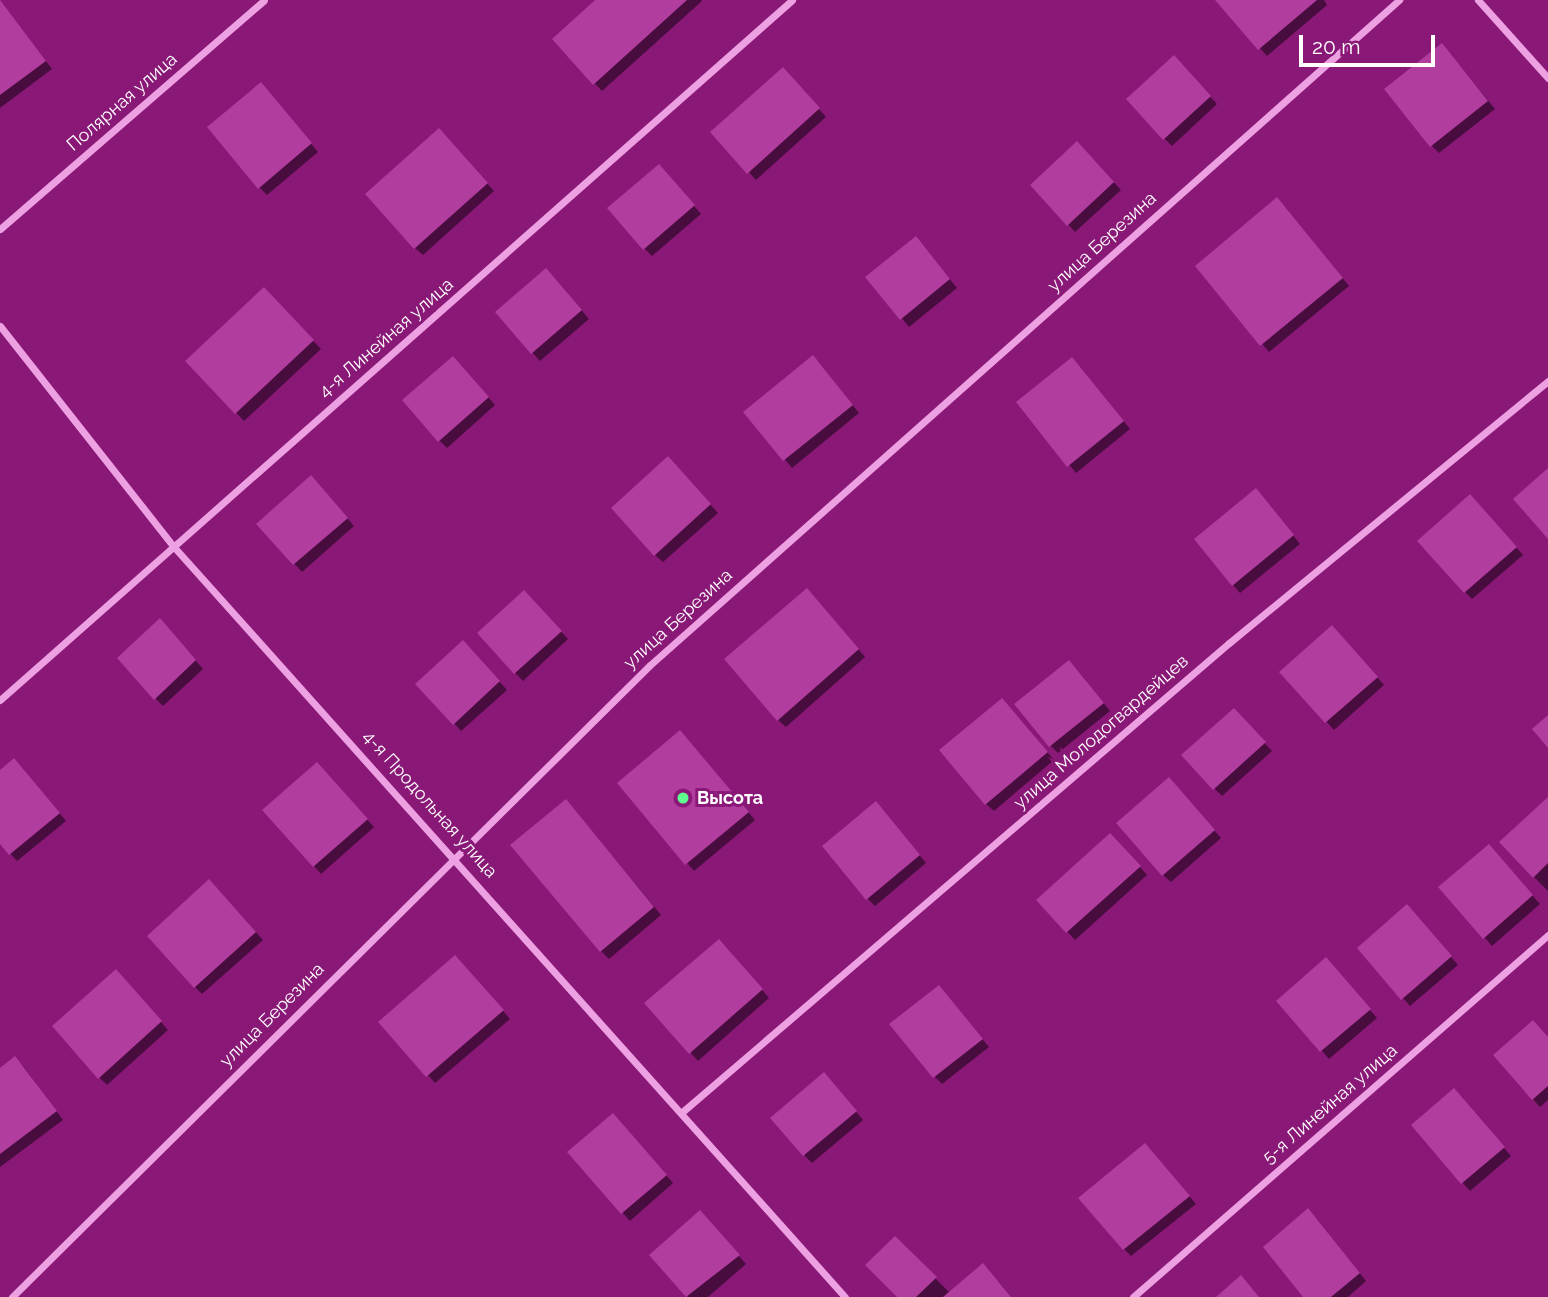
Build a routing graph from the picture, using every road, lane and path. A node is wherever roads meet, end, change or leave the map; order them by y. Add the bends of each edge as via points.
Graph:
1 (264, 0) edge
2 (792, 0) edge
3 (1399, 0) edge
4 (1478, 0) edge
5 (1548, 78) edge
6 (0, 229) edge
7 (0, 326) edge
8 (1548, 381) edge
9 (174, 547) junction
10 (0, 700) edge
11 (456, 855) junction
12 (1548, 935) edge
13 (681, 1113) junction
14 (12, 1297) edge
15 (845, 1297) edge
16 (1133, 1297) edge

1 - 6 street, Полярная улица
2 - 9 street, 4-я Линейная улица
3 - 11 street, улица Березина via 650,665
4 - 5 street
7 - 9 street, 4-я Продольная улица
8 - 13 street, улица Молодогвардейцев via 1229,643
9 - 10 street, 4-я Линейная улица
9 - 11 street, 4-я Продольная улица
11 - 13 street, 4-я Продольная улица
11 - 14 street, улица Березина
12 - 16 street, 5-я Линейная улица
13 - 15 street, 4-я Продольная улица

